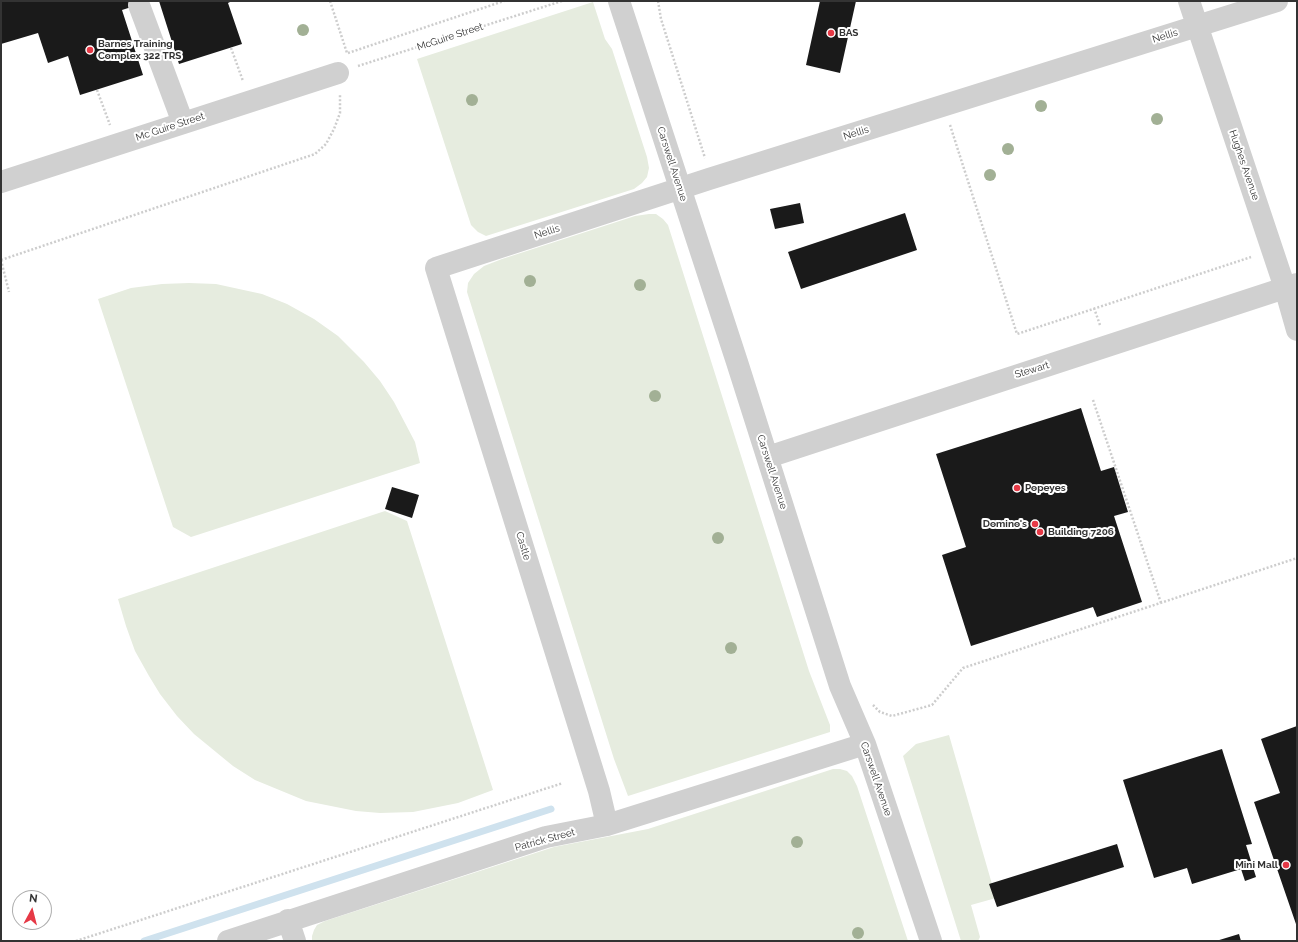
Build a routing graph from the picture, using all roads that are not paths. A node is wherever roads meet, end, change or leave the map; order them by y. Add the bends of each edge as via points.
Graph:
1 (619, 1) edge
2 (1189, 1) edge
3 (1277, 1) edge
4 (139, 5) dead end
5 (1197, 26) junction
6 (336, 74) road end
7 (182, 123) junction
8 (1, 182) edge
9 (680, 188) junction
10 (436, 268) joint
11 (1291, 286) edge
12 (1297, 330) edge
13 (768, 457) junction
14 (865, 744) junction
15 (607, 825) junction
16 (288, 920) junction
17 (228, 941) edge
18 (295, 941) edge
19 (931, 941) edge

1 - 9 street, Carswell Avenue
2 - 5 street, Hughes Avenue
3 - 5 street, Nellis
4 - 7 street
5 - 9 street, Nellis
5 - 11 street, Hughes Avenue
6 - 7 street, Mc Guire Street
7 - 8 street, Mc Guire Street
9 - 10 street, Nellis
9 - 13 street, Carswell Avenue
10 - 15 street, Castle via 599,792
11 - 12 street, Hughes Avenue
11 - 13 street, Stewart
13 - 14 street, Carswell Avenue via 840,686
14 - 15 street, Patrick Street
14 - 19 street, Carswell Avenue
15 - 16 street, Patrick Street via 546,837
16 - 17 street, Patrick Street
16 - 18 street

